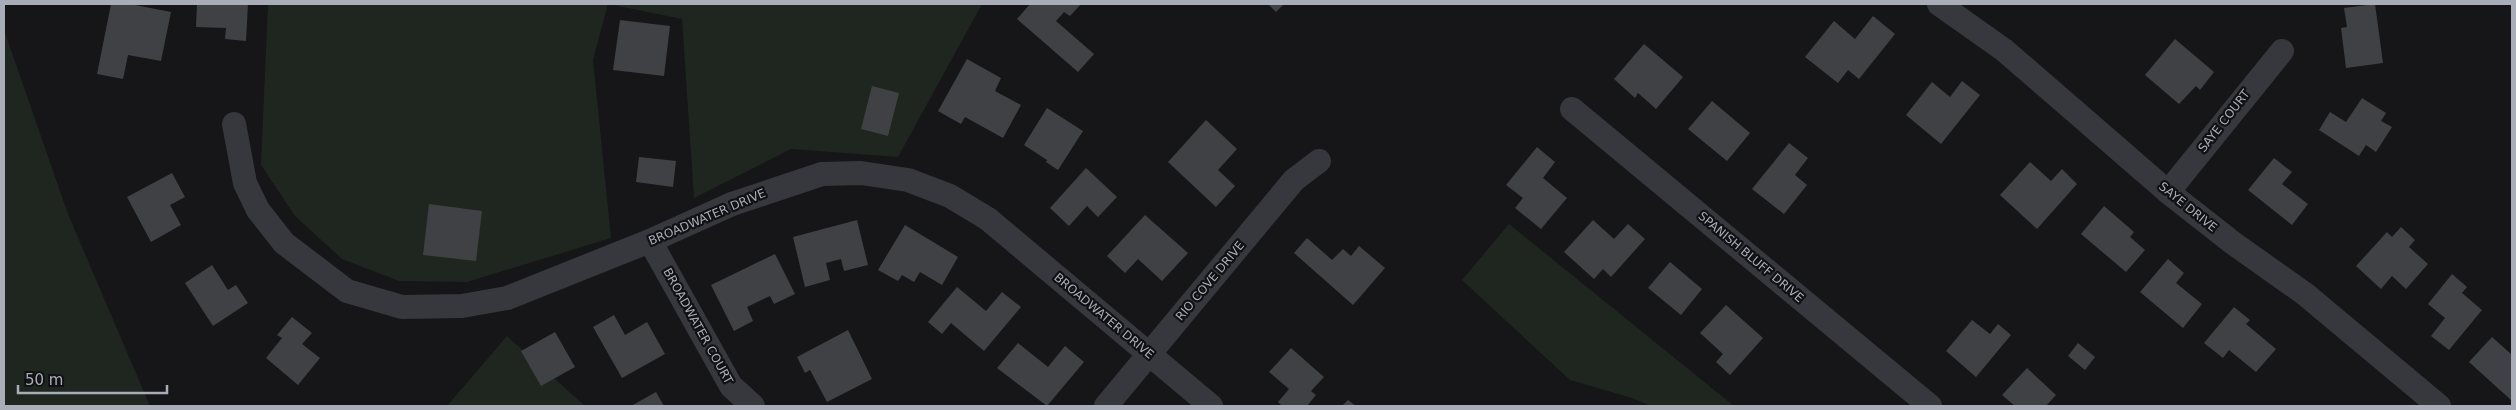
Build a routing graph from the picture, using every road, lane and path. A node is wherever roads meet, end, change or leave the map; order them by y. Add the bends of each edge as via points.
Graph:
1 (1939, 4) edge
2 (2282, 52) dead end
3 (1572, 109) dead end
4 (234, 124) dead end
5 (1319, 161) dead end
6 (2168, 192) junction
7 (650, 241) junction
8 (1148, 355) junction
9 (753, 406) edge
10 (1106, 406) edge
11 (1211, 406) edge
12 (1930, 406) edge
13 (2439, 406) edge

1 - 6 street, SAYE DRIVE via 2004,50
2 - 6 street, SAYE COURT
3 - 12 street, SPANISH BLUFF DRIVE
4 - 7 street, BROADWATER DRIVE via 245,183 258,210 284,243 347,291 402,307 462,306 507,298
5 - 8 street, RIO COVE DRIVE via 1294,180
6 - 13 street, SAYE DRIVE via 2232,243 2305,294
7 - 8 street, BROADWATER DRIVE via 732,204 822,174 860,173 908,180 950,196 988,219
7 - 9 street, BROADWATER COURT via 730,386
8 - 10 street, RIO COVE DRIVE
8 - 11 street, BROADWATER DRIVE

